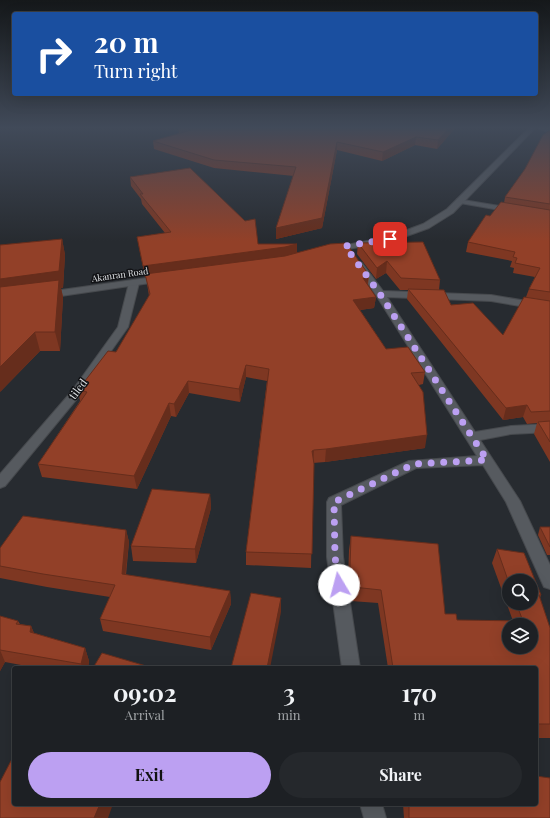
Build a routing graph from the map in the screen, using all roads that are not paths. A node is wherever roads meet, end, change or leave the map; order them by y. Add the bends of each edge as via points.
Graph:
1 (495, 165) edge
2 (460, 201) junction
3 (520, 211) edge
4 (345, 246) junction
5 (322, 252) edge
6 (172, 278) edge
7 (134, 283) junction
8 (380, 294) junction
9 (39, 296) edge
10 (550, 308) edge
11 (550, 428) edge
12 (472, 437) junction
13 (487, 460) junction
14 (0, 483) edge
15 (550, 582) edge
16 (351, 666) edge
17 (372, 806) edge
18 (375, 818) edge

1 - 2 street
2 - 3 street
2 - 4 street via 450,211 426,226 390,239
4 - 5 street
4 - 8 street
6 - 7 street, Akanran Road
7 - 9 street, Akanran Road
7 - 14 street, tiled via 123,327 76,393
8 - 10 street via 491,298
8 - 12 street
11 - 12 street via 511,430
12 - 13 street
13 - 15 street via 513,501
13 - 16 street via 414,464 334,502 335,557
17 - 18 street

